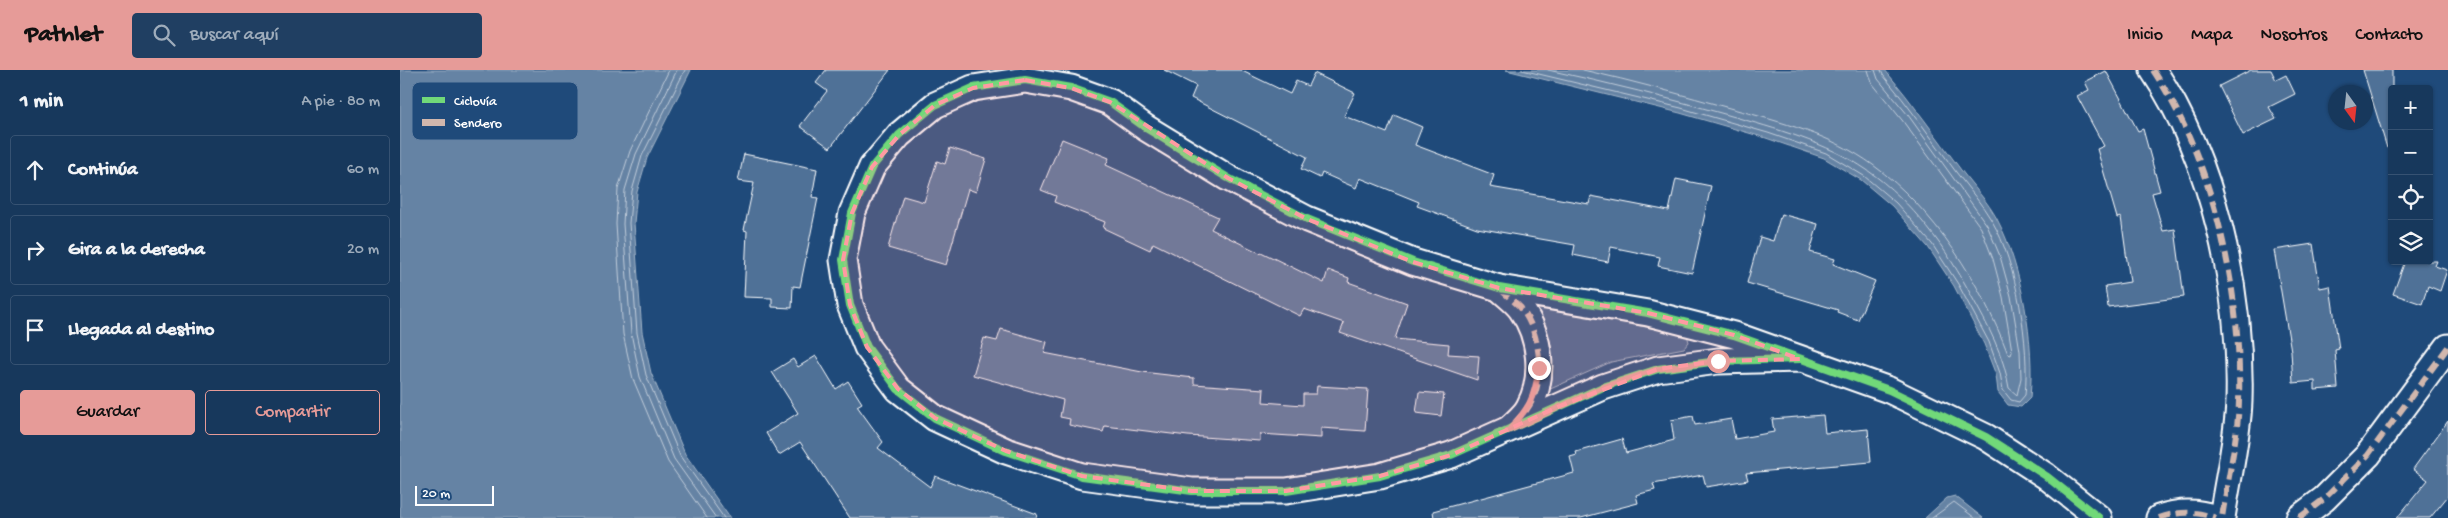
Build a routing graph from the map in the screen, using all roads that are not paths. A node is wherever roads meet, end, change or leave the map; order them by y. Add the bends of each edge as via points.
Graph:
1 (2153, 70) edge
2 (1499, 288) junction
3 (2448, 347) edge
4 (1800, 359) junction
5 (1508, 431) junction
6 (2099, 518) edge
7 (2159, 518) edge
8 (2216, 518) edge
9 (2222, 518) edge
10 (2299, 518) edge

1 - 9 street via 2188,134 2210,196 2228,265 2237,334 2239,402
2 - 4 street via 1648,313 1734,335
2 - 5 street via 1520,308 1531,325 1539,368 1528,408
2 - 5 street via 1413,262 1307,219 1228,178 1110,102 1071,88 1025,80 973,88 935,105 899,135 872,167 852,213 844,260 850,306 867,347 898,389 935,418 1006,451 1082,476 1192,491 1286,491 1380,476 1451,455
3 - 10 street via 2368,455 2324,499
4 - 5 street via 1718,361 1658,369 1603,387
4 - 6 street via 1889,390 1986,438 2046,476
7 - 8 street via 2181,512 2202,513

